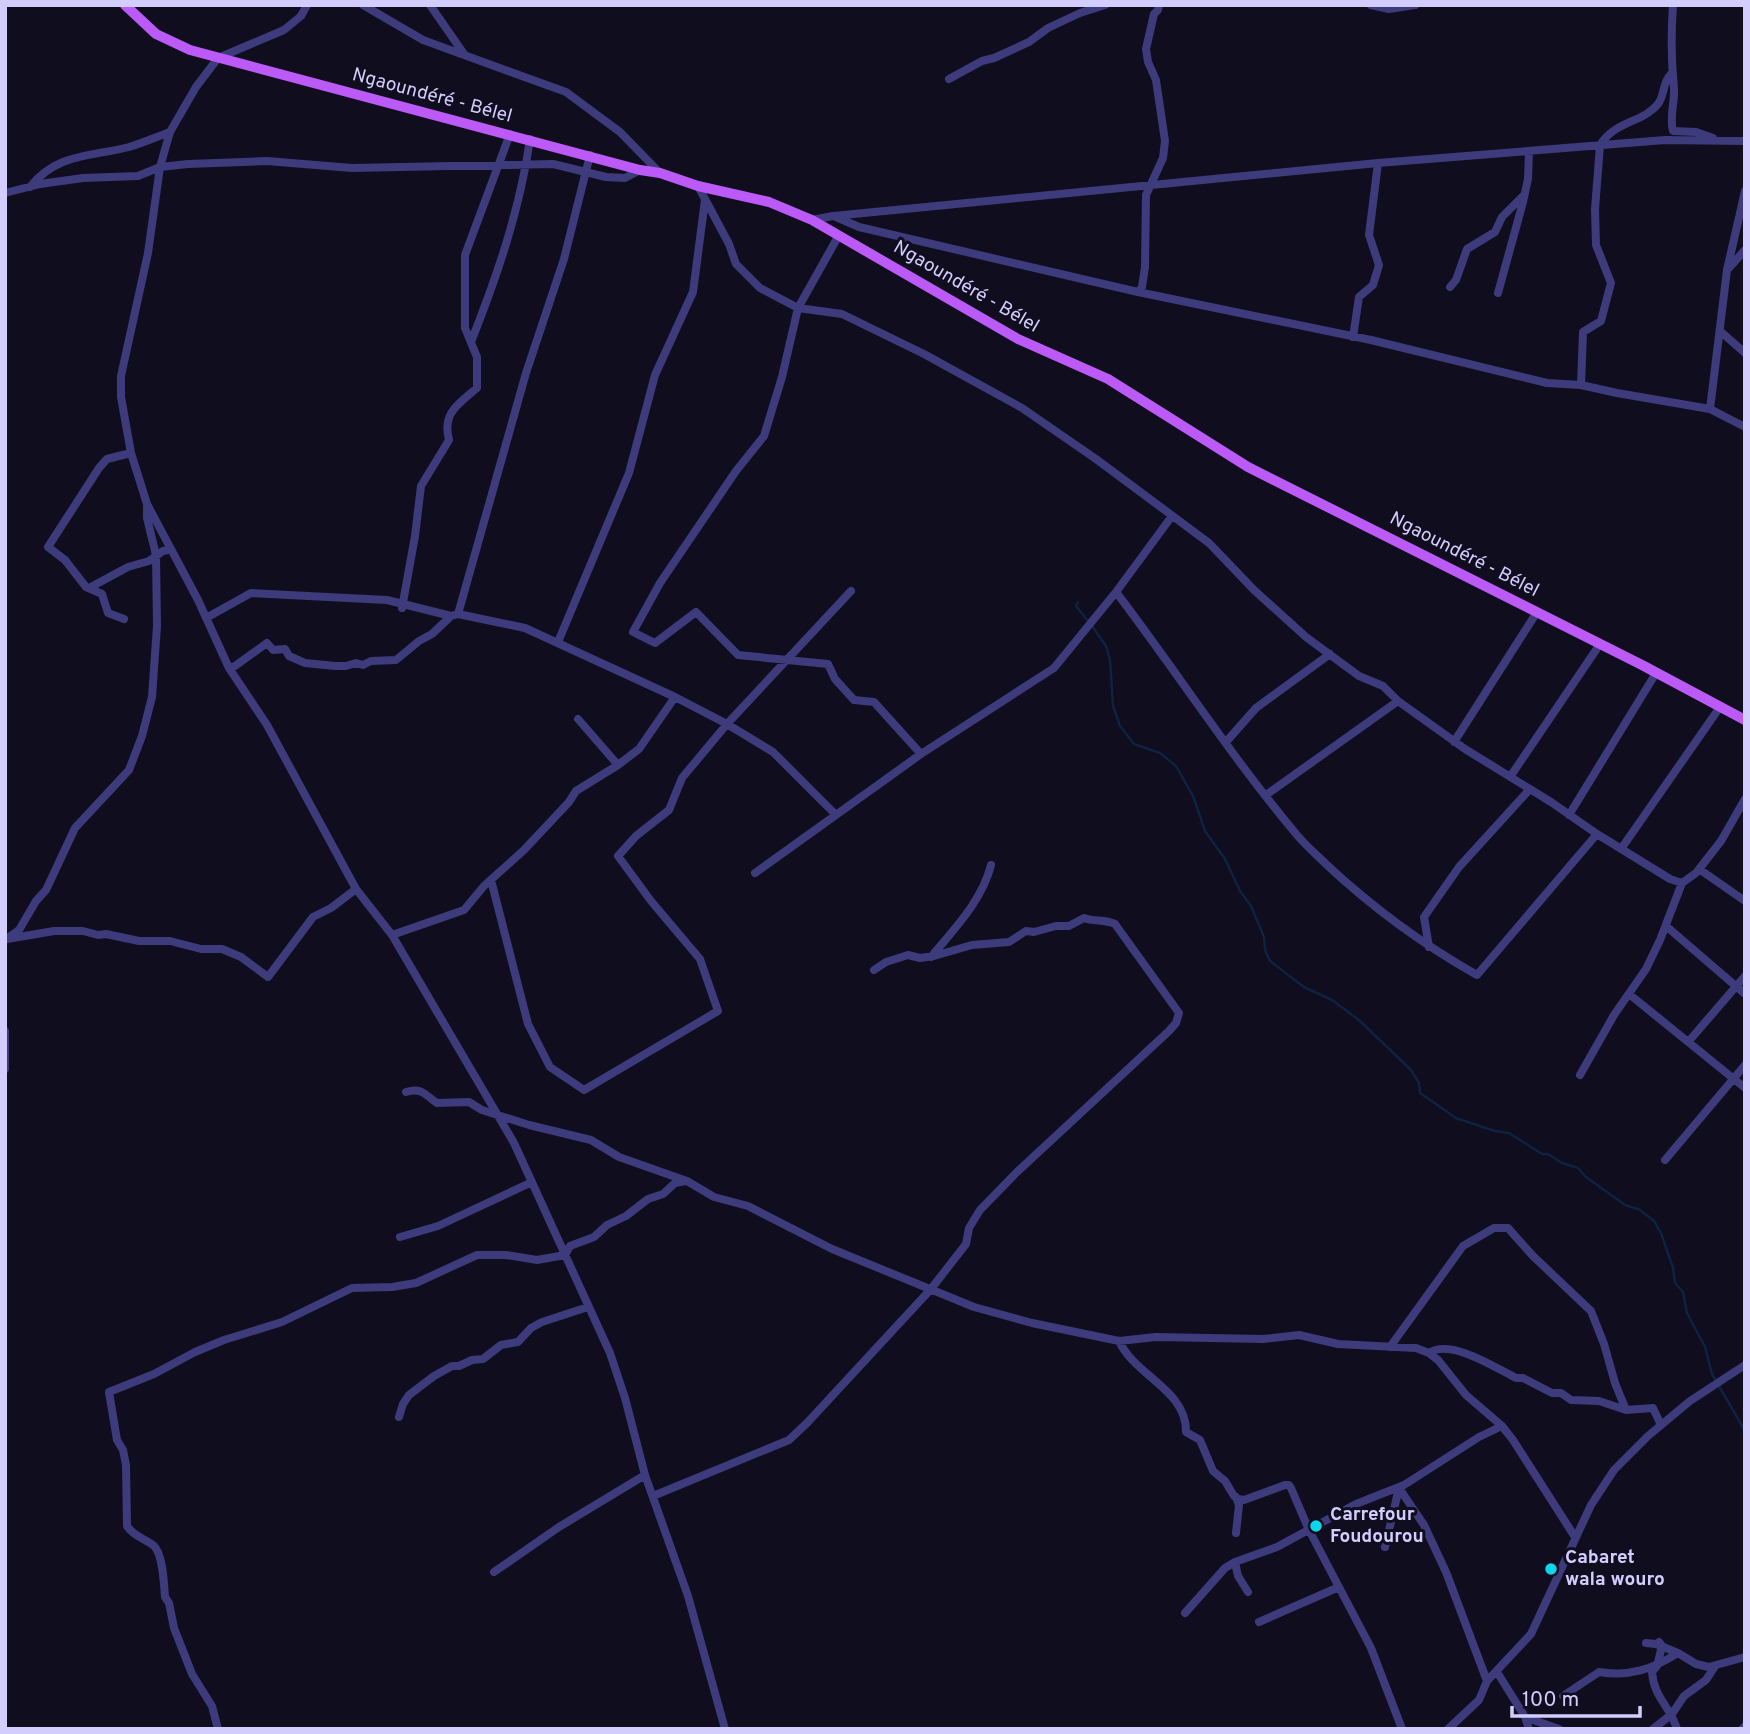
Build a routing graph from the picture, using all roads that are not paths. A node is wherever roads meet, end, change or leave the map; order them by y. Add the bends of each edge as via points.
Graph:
1 (125, 5) edge
2 (307, 5) edge
3 (363, 5) edge
4 (430, 5) edge
5 (1105, 5) edge
6 (1159, 5) edge
7 (1371, 5) edge
8 (1415, 5) edge
9 (1673, 5) edge
10 (465, 56) junction
11 (218, 58) junction
12 (1671, 74) junction
13 (949, 79) dead end
14 (170, 132) junction
15 (510, 134) junction
16 (530, 139) junction
17 (1719, 141) junction
18 (1745, 141) edge
19 (1600, 145) junction
20 (1529, 151) junction
21 (590, 156) junction
22 (1378, 163) junction
23 (526, 164) junction
24 (499, 165) junction
25 (160, 167) junction
26 (640, 170) junction
27 (660, 173) junction
28 (586, 174) junction
29 (1150, 185) junction
30 (698, 186) junction
31 (30, 187) junction
32 (5, 193) edge
33 (1524, 194) junction
34 (1744, 195) edge
35 (705, 200) junction
36 (833, 216) junction
37 (812, 220) junction
38 (839, 235) junction
39 (1745, 250) edge
40 (1727, 270) junction
41 (1450, 287) dead end
42 (1138, 292) junction
43 (1498, 293) dead end
44 (798, 308) junction
45 (1720, 331) junction
46 (1353, 337) junction
47 (471, 342) junction
48 (1745, 353) edge
49 (1581, 384) junction
50 (1710, 409) junction
51 (1745, 427) edge
52 (131, 453) junction
53 (147, 504) junction
54 (1172, 516) junction
55 (171, 549) junction
56 (156, 555) junction
57 (89, 588) junction
58 (850, 591) dead end
59 (1116, 592) junction
60 (402, 606) junction
61 (1537, 612) junction
62 (454, 615) junction
63 (206, 618) junction
64 (124, 620) dead end
65 (558, 642) junction
66 (1600, 644) junction
67 (1330, 654) junction
68 (786, 660) junction
69 (229, 668) junction
70 (1656, 673) junction
71 (675, 697) junction
72 (1398, 701) junction
73 (1720, 707) junction
74 (578, 719) dead end
75 (1745, 720) edge
76 (727, 724) junction
77 (1226, 742) junction
78 (1454, 742) junction
79 (921, 754) junction
80 (618, 765) junction
81 (1510, 777) junction
82 (1530, 789) junction
83 (1266, 795) junction
84 (1745, 799) edge
85 (1742, 811) edge
86 (836, 815) junction
87 (1569, 815) junction
88 (1597, 834) junction
89 (1621, 849) junction
90 (992, 865) dead end
91 (1699, 869) junction
92 (755, 873) dead end
93 (491, 880) junction
94 (1682, 883) junction
95 (356, 889) junction
96 (1745, 901) edge
97 (1666, 926) junction
98 (392, 935) junction
99 (6, 940) edge
100 (1429, 947) junction
101 (931, 957) junction
102 (874, 970) dead end
103 (1745, 976) edge
104 (1737, 987) junction
105 (1629, 994) junction
106 (1745, 994) edge
107 (5, 1031) edge
108 (1689, 1041) junction
109 (1745, 1065) edge
110 (5, 1069) edge
111 (1580, 1075) dead end
112 (1734, 1078) junction
113 (1745, 1088) edge
114 (406, 1092) dead end
115 (498, 1113) junction
116 (1665, 1160) dead end
117 (687, 1181) junction
118 (532, 1182) junction
119 (400, 1237) dead end
120 (565, 1255) junction
121 (931, 1289) junction
122 (589, 1307) junction
123 (1119, 1341) junction
124 (1390, 1347) junction
125 (1429, 1353) junction
126 (1745, 1366) edge
127 (1626, 1409) junction
128 (399, 1417) dead end
129 (1661, 1425) junction
130 (1502, 1426) junction
131 (645, 1475) junction
132 (1399, 1488) junction
133 (653, 1496) junction
134 (1236, 1497) junction
135 (1310, 1530) junction
136 (1236, 1533) dead end
137 (1575, 1537) junction
138 (1385, 1548) dead end
139 (1235, 1562) junction
140 (494, 1572) dead end
141 (1339, 1587) junction
142 (1248, 1592) dead end
143 (1185, 1613) dead end
144 (1259, 1622) dead end
145 (1646, 1643) dead end
146 (1660, 1644) junction
147 (1678, 1653) junction
148 (1745, 1657) edge
149 (1657, 1666) junction
150 (1715, 1666) junction
151 (1497, 1672) junction
152 (1487, 1681) junction
153 (1563, 1696) dead end
154 (1672, 1714) junction
155 (1525, 1717) junction
156 (218, 1729) edge
157 (725, 1729) edge
158 (1402, 1729) edge
159 (1448, 1729) edge
160 (1529, 1729) edge
161 (1559, 1729) edge
162 (1653, 1729) edge
163 (1676, 1729) edge

1 - 11 main road, Ngaoundéré - Bélel via 156,34
2 - 11 street via 284,30
3 - 10 street via 423,40
4 - 10 street
5 - 13 street via 1048,28 1029,42
6 - 29 street via 1146,49 1156,80 1165,141 1163,158
7 - 8 street via 1389,9
9 - 12 street
10 - 27 street via 566,92 620,132
11 - 14 street
11 - 15 main road, Ngaoundéré - Bélel
12 - 17 street via 1673,131 1696,132
12 - 19 street via 1660,103
14 - 25 street
14 - 31 street via 60,162 41,173
15 - 16 main road, Ngaoundéré - Bélel
15 - 24 street
16 - 21 main road, Ngaoundéré - Bélel
16 - 23 street
17 - 18 street
17 - 19 street
19 - 20 street
19 - 49 street via 1596,245 1611,284 1601,321 1583,332
20 - 22 street
20 - 33 street
21 - 26 main road, Ngaoundéré - Bélel
21 - 28 street
22 - 29 street
22 - 46 street via 1369,234 1379,265 1373,285 1359,297
23 - 24 street
23 - 28 street via 553,164
23 - 47 street via 497,277
24 - 25 street via 352,167 267,161
24 - 47 street via 465,255 465,328
25 - 31 street via 138,176 83,178
25 - 52 street via 148,253 121,376
26 - 27 main road, Ngaoundéré - Bélel
26 - 28 street via 625,178
27 - 30 main road, Ngaoundéré - Bélel
28 - 62 street
29 - 36 street
29 - 42 street via 1145,267
30 - 35 street
30 - 37 main road, Ngaoundéré - Bélel via 769,202
31 - 32 street
33 - 41 street via 1494,232 1467,249 1457,280
33 - 43 street
34 - 40 street
35 - 44 street via 736,264 760,288
35 - 65 street via 693,292 656,375 629,473
36 - 37 street
36 - 42 street via 859,227
37 - 38 main road, Ngaoundéré - Bélel
38 - 44 street
38 - 61 main road, Ngaoundéré - Bélel via 1018,339 1108,379 1248,467
39 - 40 street
40 - 45 street
42 - 46 street
44 - 54 street via 842,314 1022,408
44 - 68 street via 764,436 660,583 633,632 655,643 696,611 738,655
45 - 48 street
45 - 50 street
46 - 49 street via 1547,383
47 - 60 street via 477,357 477,388 452,409 446,429 449,440 421,486
49 - 50 street
50 - 51 street
52 - 53 street
52 - 57 street via 107,459 99,468 48,547
53 - 55 street
53 - 56 street
54 - 59 street
54 - 67 street via 1209,543 1254,590
55 - 56 street
55 - 63 street
56 - 57 street
56 - 99 street via 152,698 129,770 75,828 46,890 19,930
57 - 64 street via 102,594 108,613
58 - 68 street
59 - 77 street
59 - 79 street via 1054,668
60 - 62 street
60 - 63 street via 387,600 251,593
61 - 66 main road, Ngaoundéré - Bélel
61 - 78 street
62 - 65 street via 525,628
62 - 69 street via 396,660 346,666 305,663 267,643
63 - 69 street
65 - 71 street
66 - 70 main road, Ngaoundéré - Bélel
66 - 81 street
67 - 72 street via 1359,676 1383,686
67 - 77 street via 1256,708
68 - 76 street
68 - 79 street via 828,664 853,700 874,702
69 - 95 street via 267,724
70 - 73 main road, Ngaoundéré - Bélel
70 - 87 street
71 - 76 street
71 - 80 street via 639,749
72 - 78 street
72 - 83 street
73 - 75 main road, Ngaoundéré - Bélel
73 - 89 street
74 - 80 street
76 - 86 street via 773,752
76 - 93 street via 682,778 669,810 618,856 700,959 718,1011 583,1090 550,1067 528,1024
77 - 83 street
78 - 81 street
79 - 86 street
80 - 93 street via 576,791
81 - 82 street
82 - 87 street
82 - 100 street via 1459,867 1424,917
83 - 100 street via 1298,837 1358,894
84 - 85 street
85 - 91 street
86 - 92 street
87 - 88 street
88 - 89 street
88 - 100 street via 1477,975
89 - 94 street
90 - 101 street via 965,915
91 - 94 street
91 - 96 street
93 - 98 street via 464,910
94 - 97 street
95 - 98 street
95 - 99 street via 313,917 268,976 222,949 170,941 139,941 76,930
97 - 104 street
97 - 105 street
98 - 115 street
101 - 102 street via 908,955
101 - 121 street via 972,945 1009,942 1026,931 1069,926 1084,918 1105,919 1115,924 1179,1013 1169,1031 980,1210 966,1244
103 - 104 street
104 - 106 street
104 - 108 street
105 - 108 street
105 - 111 street
107 - 110 street
108 - 112 street
109 - 112 street
112 - 113 street
112 - 116 street
114 - 115 street via 418,1089 437,1103 469,1102
115 - 117 street via 591,1140 619,1157
115 - 118 street
117 - 120 street via 675,1183 594,1237 570,1246
117 - 121 street via 714,1197 748,1206 832,1249
118 - 119 street via 438,1226
118 - 120 street
120 - 122 street
120 - 156 street via 537,1260 477,1255 416,1283 352,1288 282,1322 224,1340 109,1392 126,1465 127,1526 160,1554 174,1628 192,1674 212,1706
121 - 123 street via 974,1307
121 - 133 street via 789,1440
122 - 128 street via 542,1322 518,1342 500,1345 483,1359 452,1366 434,1376 409,1395
122 - 131 street via 625,1398
123 - 124 street via 1299,1335 1338,1344
123 - 134 street via 1134,1364 1178,1402 1187,1418 1186,1432 1200,1440 1213,1471
124 - 125 street
124 - 127 street via 1463,1246 1494,1228 1508,1228 1591,1311
125 - 127 street via 1440,1348 1457,1350 1571,1400 1599,1401
125 - 130 street via 1466,1395
126 - 129 street
127 - 129 street via 1653,1408
129 - 137 street via 1614,1471
130 - 132 street
130 - 137 street
131 - 133 street
131 - 140 street
132 - 135 street via 1356,1504
132 - 138 street
132 - 152 street via 1424,1525 1446,1572
133 - 157 street via 688,1596
134 - 135 street via 1244,1500 1289,1485
134 - 136 street
135 - 139 street
135 - 141 street
137 - 151 street via 1531,1634
139 - 142 street
139 - 143 street
141 - 144 street
141 - 158 street via 1371,1648
145 - 146 street
146 - 147 street
146 - 149 street
147 - 149 street
147 - 150 street via 1696,1664
148 - 150 street
149 - 153 street via 1614,1675 1599,1672
149 - 154 street via 1652,1672 1653,1684
150 - 154 street
151 - 152 street
151 - 155 street
152 - 159 street via 1479,1700
154 - 162 street
154 - 163 street
155 - 160 street
155 - 161 street

